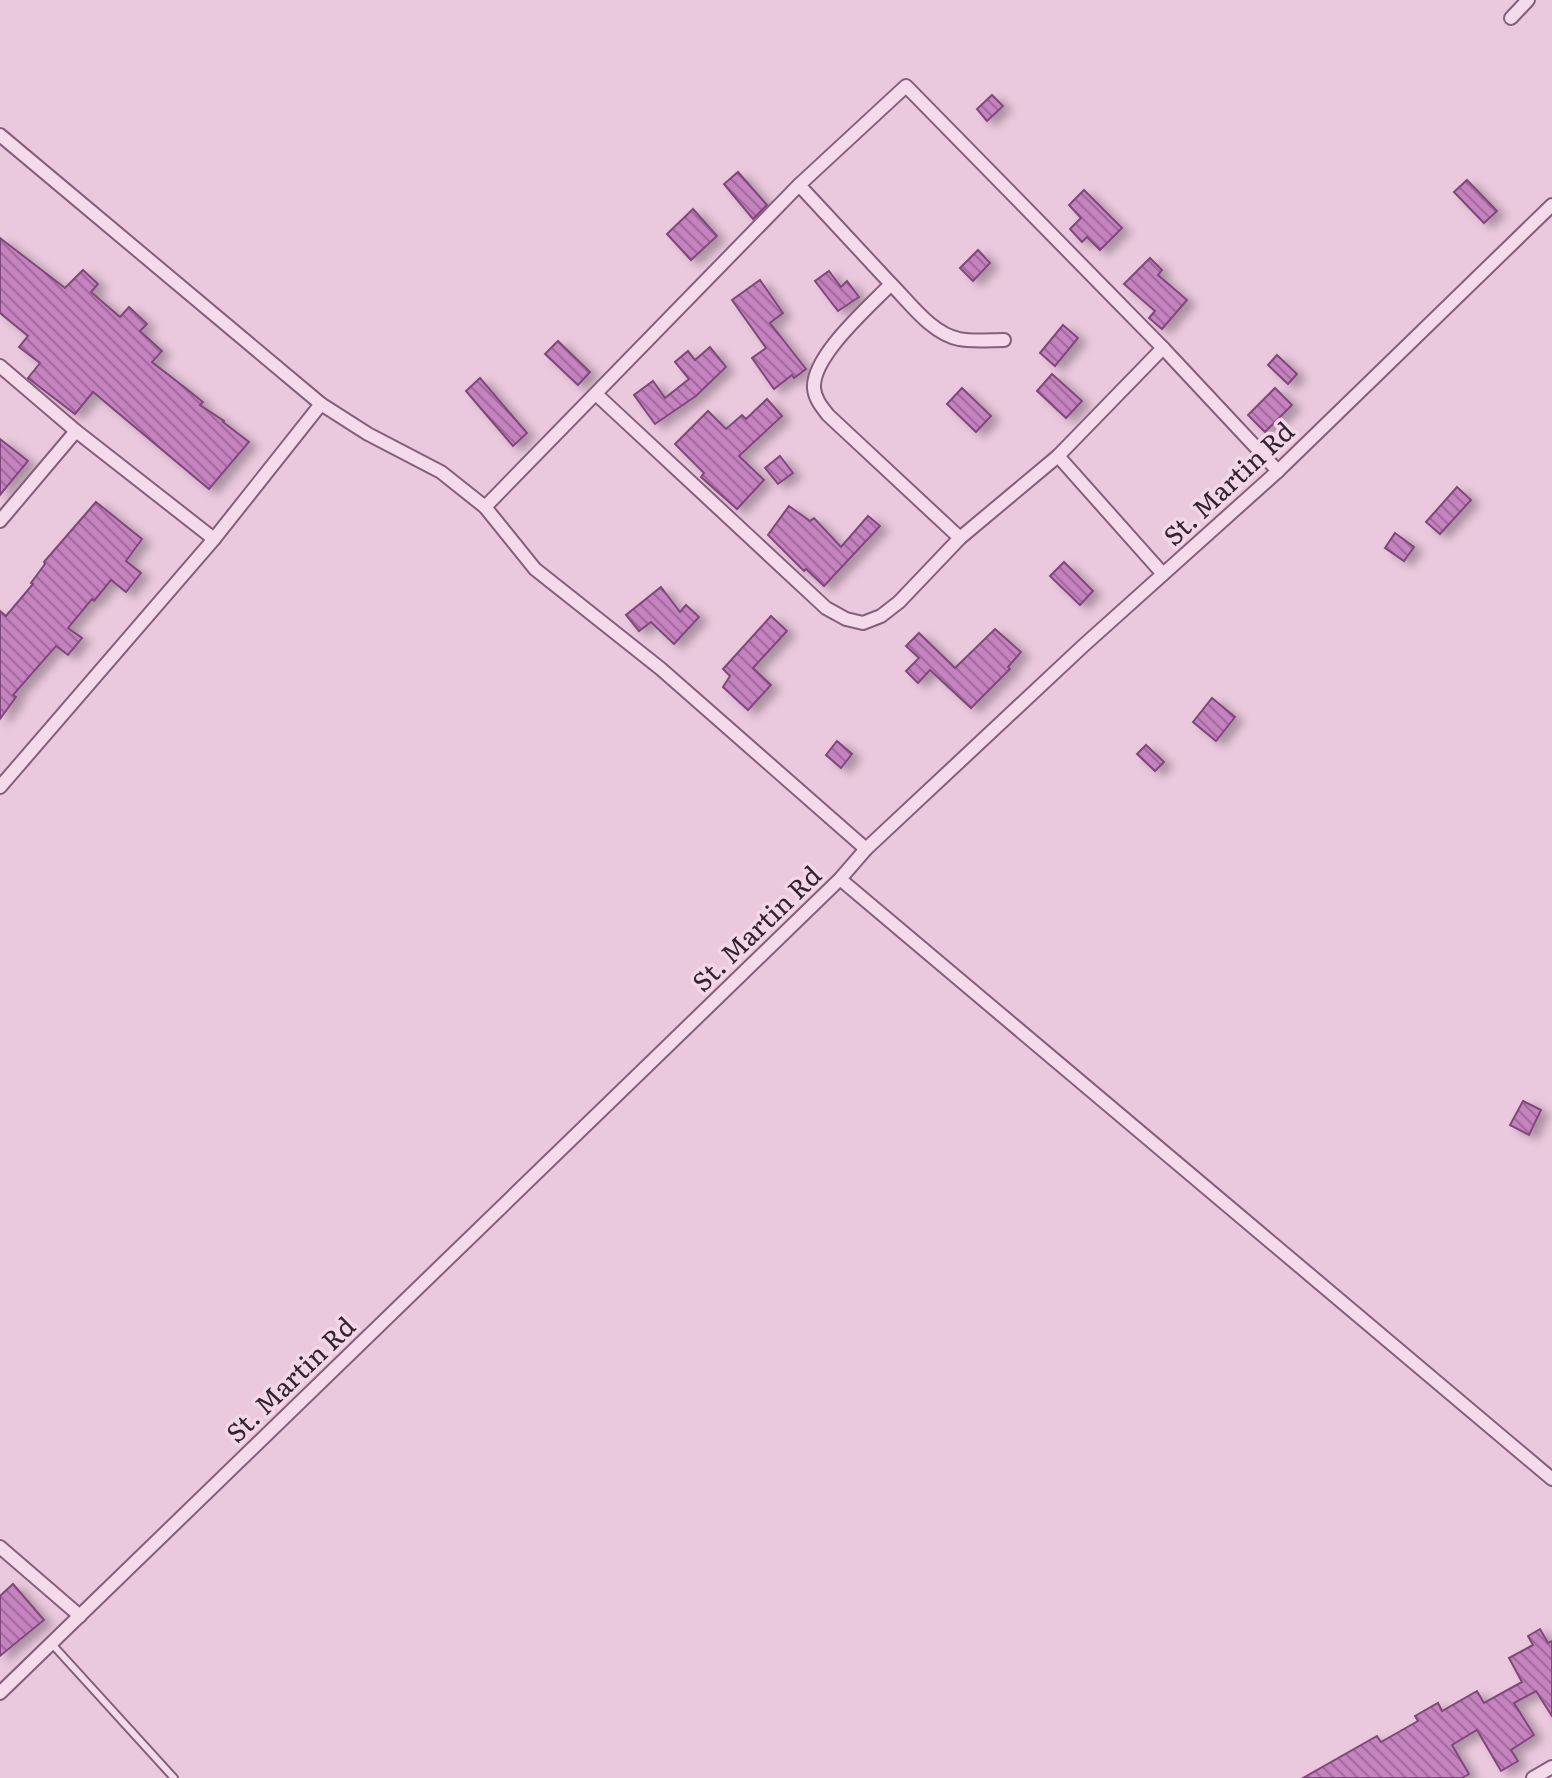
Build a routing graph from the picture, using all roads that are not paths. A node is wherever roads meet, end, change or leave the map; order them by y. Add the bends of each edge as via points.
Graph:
1 (1528, 0) edge
2 (1511, 18) dead end
3 (0, 135) edge
4 (799, 185) junction
5 (1552, 205) edge
6 (891, 284) junction
7 (1004, 340) dead end
8 (1163, 348) junction
9 (0, 366) edge
10 (596, 394) junction
11 (321, 404) junction
12 (76, 431) junction
13 (1058, 456) junction
14 (1278, 471) junction
15 (485, 507) junction
16 (0, 521) edge
17 (960, 538) junction
18 (214, 539) junction
19 (1163, 574) junction
20 (0, 787) edge
21 (866, 849) junction
22 (840, 879) junction
23 (1552, 1479) edge
24 (1, 1550) edge
25 (80, 1616) junction
26 (51, 1643) junction
27 (0, 1693) edge
28 (1552, 1767) edge
29 (174, 1778) edge
30 (1533, 1778) edge

1 - 2 street
3 - 11 street
4 - 6 street
4 - 8 street via 906,86
4 - 10 street
5 - 14 street, St. Martin Rd
6 - 7 street via 948,336
6 - 17 street via 826,355 815,373 817,400
8 - 13 street
8 - 14 street
9 - 12 street
10 - 15 street
10 - 17 street via 826,608 846,619 863,623 881,616
11 - 15 street via 441,472
11 - 18 street
12 - 16 street
12 - 18 street
13 - 17 street
13 - 19 street
14 - 19 street, St. Martin Rd
15 - 21 street via 535,569 661,669
18 - 20 street
19 - 21 street, St. Martin Rd
21 - 22 street, St. Martin Rd
22 - 23 street
22 - 25 street, St. Martin Rd
24 - 25 street
25 - 26 street, St. Martin Rd
26 - 27 street, St. Martin Rd
26 - 29 lane
28 - 30 street

